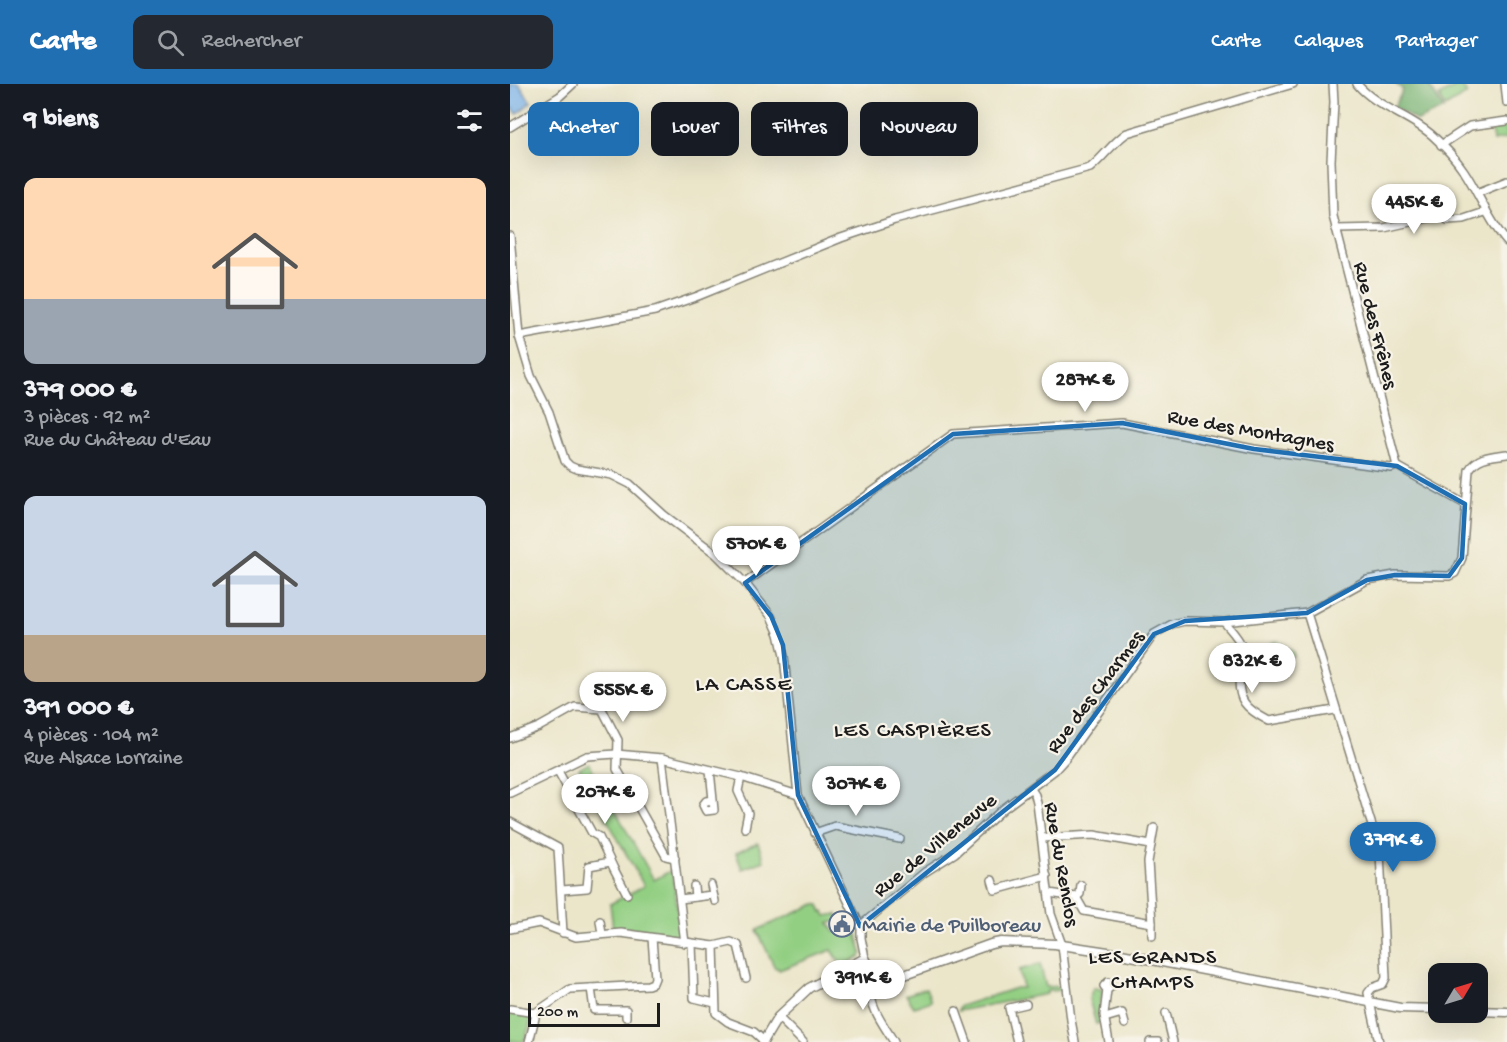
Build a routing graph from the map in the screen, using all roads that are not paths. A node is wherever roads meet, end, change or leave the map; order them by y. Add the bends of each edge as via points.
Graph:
1 (1293, 84) edge
2 (1333, 84) edge
3 (1357, 84) edge
4 (1505, 84) edge
5 (570, 85) edge
6 (1507, 103) edge
7 (1507, 121) edge
8 (510, 127) edge
9 (1441, 145) junction
10 (1507, 181) edge
11 (1477, 194) junction
12 (1485, 212) junction
13 (1336, 229) junction
14 (510, 236) edge
15 (1507, 242) edge
16 (514, 326) edge
17 (519, 336) junction
18 (1507, 454) edge
19 (1397, 466) junction
20 (1465, 504) junction
21 (745, 583) junction
22 (1306, 613) junction
23 (1224, 622) junction
24 (1335, 710) junction
25 (510, 738) edge
26 (616, 754) junction
27 (662, 758) junction
28 (710, 770) junction
29 (558, 771) junction
30 (741, 777) junction
31 (1031, 789) junction
32 (797, 792) junction
33 (510, 793) edge
34 (713, 800) dead end
35 (510, 822) edge
36 (745, 828) dead end
37 (1154, 828) dead end
38 (815, 833) junction
39 (1042, 838) junction
40 (900, 839) dead end
41 (1151, 845) junction
42 (675, 858) junction
43 (610, 862) junction
44 (1047, 876) junction
45 (992, 880) dead end
46 (711, 885) dead end
47 (1081, 885) dead end
48 (694, 886) dead end
49 (562, 890) junction
50 (1048, 893) junction
51 (627, 894) dead end
52 (695, 897) junction
53 (1076, 897) junction
54 (680, 899) junction
55 (600, 921) dead end
56 (1152, 923) junction
57 (860, 926) junction
58 (510, 929) edge
59 (563, 933) junction
60 (602, 934) junction
61 (1152, 936) dead end
62 (652, 938) junction
63 (689, 944) junction
64 (1062, 945) junction
65 (714, 946) junction
66 (866, 958) junction
67 (839, 971) junction
68 (746, 978) dead end
69 (878, 983) junction
70 (591, 988) junction
71 (1107, 990) dead end
72 (846, 992) dead end
73 (1370, 1002) junction
74 (715, 1003) junction
75 (1026, 1004) dead end
76 (510, 1009) edge
77 (1428, 1009) edge
78 (956, 1011) dead end
79 (1488, 1011) edge
80 (1507, 1012) edge
81 (535, 1013) junction
82 (1166, 1013) dead end
83 (626, 1017) dead end
84 (778, 1017) junction
85 (1105, 1018) junction
86 (1125, 1024) dead end
87 (764, 1041) edge
88 (529, 1042) edge
89 (803, 1042) edge
90 (894, 1042) edge
91 (968, 1042) edge
92 (1017, 1042) edge
93 (1074, 1042) edge
94 (1109, 1042) edge
95 (1150, 1042) edge
96 (1158, 1042) edge
97 (1173, 1042) edge
98 (1379, 1042) edge

1 - 17 street via 1127,133 1090,168 895,220 675,304
2 - 13 street, Rue des Frênes via 1331,161
3 - 9 street via 1370,98 1421,126
4 - 6 street
5 - 8 street via 560,96
7 - 9 street via 1470,126
9 - 11 street via 1463,169
10 - 11 street
11 - 12 street
12 - 13 street via 1464,219 1447,220 1441,214 1384,228
12 - 15 street
13 - 19 street, Rue des Frênes
14 - 16 street
16 - 17 street
17 - 21 street via 565,461 570,466 620,478 716,554
18 - 20 street via 1473,464
19 - 20 street, Rue des Montagnes
19 - 21 street, Rue des Montagnes via 1254,449 1122,423 953,434
20 - 22 street via 1461,558 1455,573 1366,580
21 - 32 street via 771,616 783,645
22 - 23 street, Rue des Charmes
22 - 24 street
23 - 24 street via 1243,648 1243,703 1269,721
23 - 31 street, Rue des Charmes via 1185,621 1154,634 1065,759
24 - 73 street via 1380,852 1386,978 1368,993
25 - 26 street via 575,707 600,708 618,740
26 - 27 street
26 - 29 street via 587,756
26 - 42 street via 617,769 666,856
27 - 28 street
27 - 42 street
28 - 30 street
28 - 34 street
29 - 33 street
29 - 43 street
30 - 32 street
30 - 36 street via 738,790 748,813
31 - 39 street, Rue du Renclos
31 - 57 street, Rue de Villeneuve
32 - 38 street
35 - 49 street via 558,848
37 - 41 street
38 - 40 street via 835,826
38 - 57 street
39 - 41 street via 1094,835
39 - 44 street, Rue du Renclos
41 - 56 street via 1148,862
42 - 54 street
43 - 49 street via 589,866 587,888
43 - 51 street
44 - 45 street via 996,890
44 - 50 street, Rue du Renclos
46 - 52 street via 713,898
47 - 53 street
48 - 52 street
49 - 59 street
50 - 53 street
50 - 64 street, Rue du Renclos
52 - 54 street
53 - 56 street via 1084,911
54 - 63 street
55 - 60 street
56 - 61 street
57 - 66 street
58 - 59 street via 539,923
59 - 60 street via 576,937
60 - 62 street
62 - 63 street
62 - 70 street via 653,983
63 - 65 street
63 - 74 street via 694,998
64 - 69 main road via 991,944
64 - 73 main road
64 - 93 street, Rue du Renclos
65 - 68 street via 731,942 738,945
65 - 74 street
66 - 67 main road
66 - 69 main road
67 - 72 street
67 - 84 main road via 809,988
69 - 90 street via 870,989 871,997
70 - 81 street via 566,990
70 - 83 street via 594,1010 626,1010
71 - 85 street
73 - 77 main road
73 - 98 street
74 - 87 street via 721,1018 754,1032
75 - 92 street via 1009,1008
76 - 81 street
78 - 91 street
79 - 80 main road
81 - 88 street
82 - 97 street
84 - 87 main road
84 - 89 street
85 - 86 street via 1122,1013
85 - 94 street
95 - 96 street

